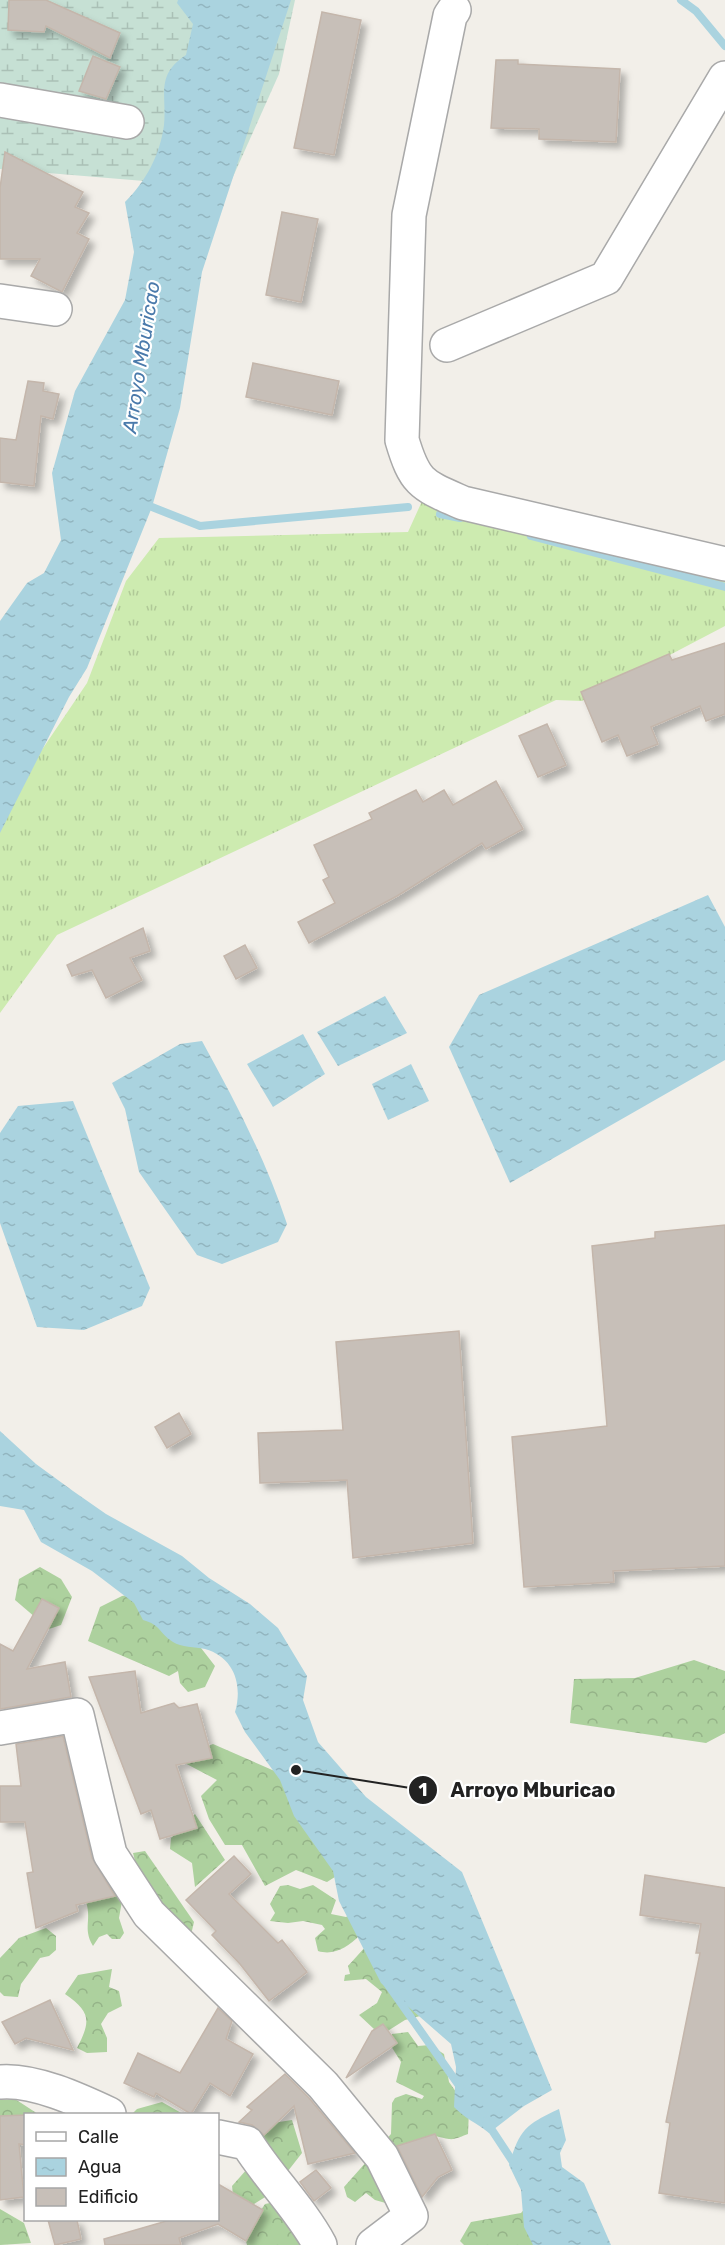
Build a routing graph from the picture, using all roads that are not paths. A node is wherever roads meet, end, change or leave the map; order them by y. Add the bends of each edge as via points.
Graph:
1 (454, 10) dead end
2 (725, 78) edge
3 (0, 100) edge
4 (127, 122) dead end
5 (0, 301) edge
6 (55, 309) dead end
7 (447, 345) dead end
8 (725, 564) edge
9 (0, 1728) edge
10 (0, 2082) edge
11 (105, 2113) edge
12 (219, 2137) edge
13 (320, 2245) edge
14 (374, 2245) edge

1 - 8 street via 409,215 402,440 410,468 428,488 463,503
2 - 7 street via 606,278
3 - 4 street
5 - 6 street
9 - 14 street via 77,1715 110,1854 149,1914 323,2085 382,2157 411,2216
10 - 11 street via 72,2097
12 - 13 street via 247,2143

